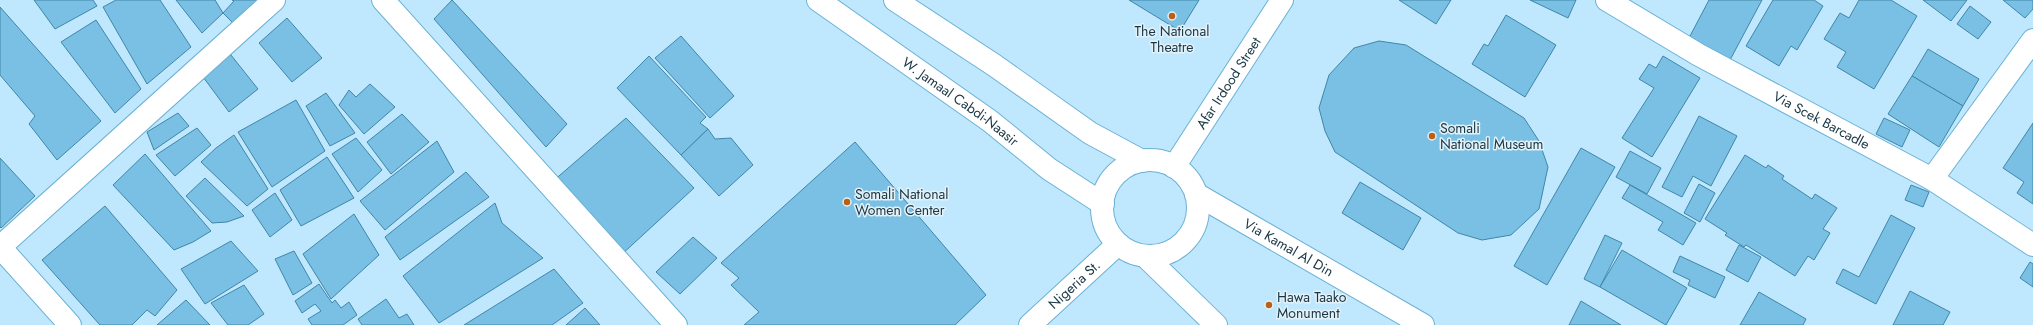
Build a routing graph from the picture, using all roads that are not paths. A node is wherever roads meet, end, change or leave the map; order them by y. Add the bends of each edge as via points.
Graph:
1 (274, 0) edge
2 (383, 0) edge
3 (818, 0) edge
4 (895, 0) edge
5 (1282, 0) edge
6 (1608, 0) edge
7 (2033, 40) edge
8 (1142, 161) junction
9 (1174, 167) junction
10 (1932, 180) junction
11 (1196, 194) junction
12 (1102, 204) junction
13 (1118, 244) junction
14 (2033, 245) edge
15 (0, 247) edge
16 (1145, 256) junction
17 (70, 325) edge
18 (676, 325) edge
19 (1030, 325) edge
20 (1216, 325) edge
21 (1423, 325) edge

1 - 15 main road
2 - 18 main road
3 - 12 main road, W. Jamaal Cabdi-Naasir via 990,121 1049,168
4 - 8 main road via 994,65 1090,133
5 - 9 main road, Afar Irdood Street
6 - 10 main road, Via Scek Barcadle via 1700,55
7 - 10 main road
8 - 9 main road via 1159,161
8 - 12 main road via 1127,166 1115,176 1106,189
9 - 11 main road via 1188,179
10 - 14 main road, Via Scek Barcadle
11 - 16 main road via 1198,210 1195,226 1187,240 1175,250 1161,255
11 - 21 main road, Via Kamal Al Din
12 - 13 main road via 1109,232
13 - 16 main road via 1131,252
13 - 19 main road, Nigeria St.
15 - 17 main road
16 - 20 main road

